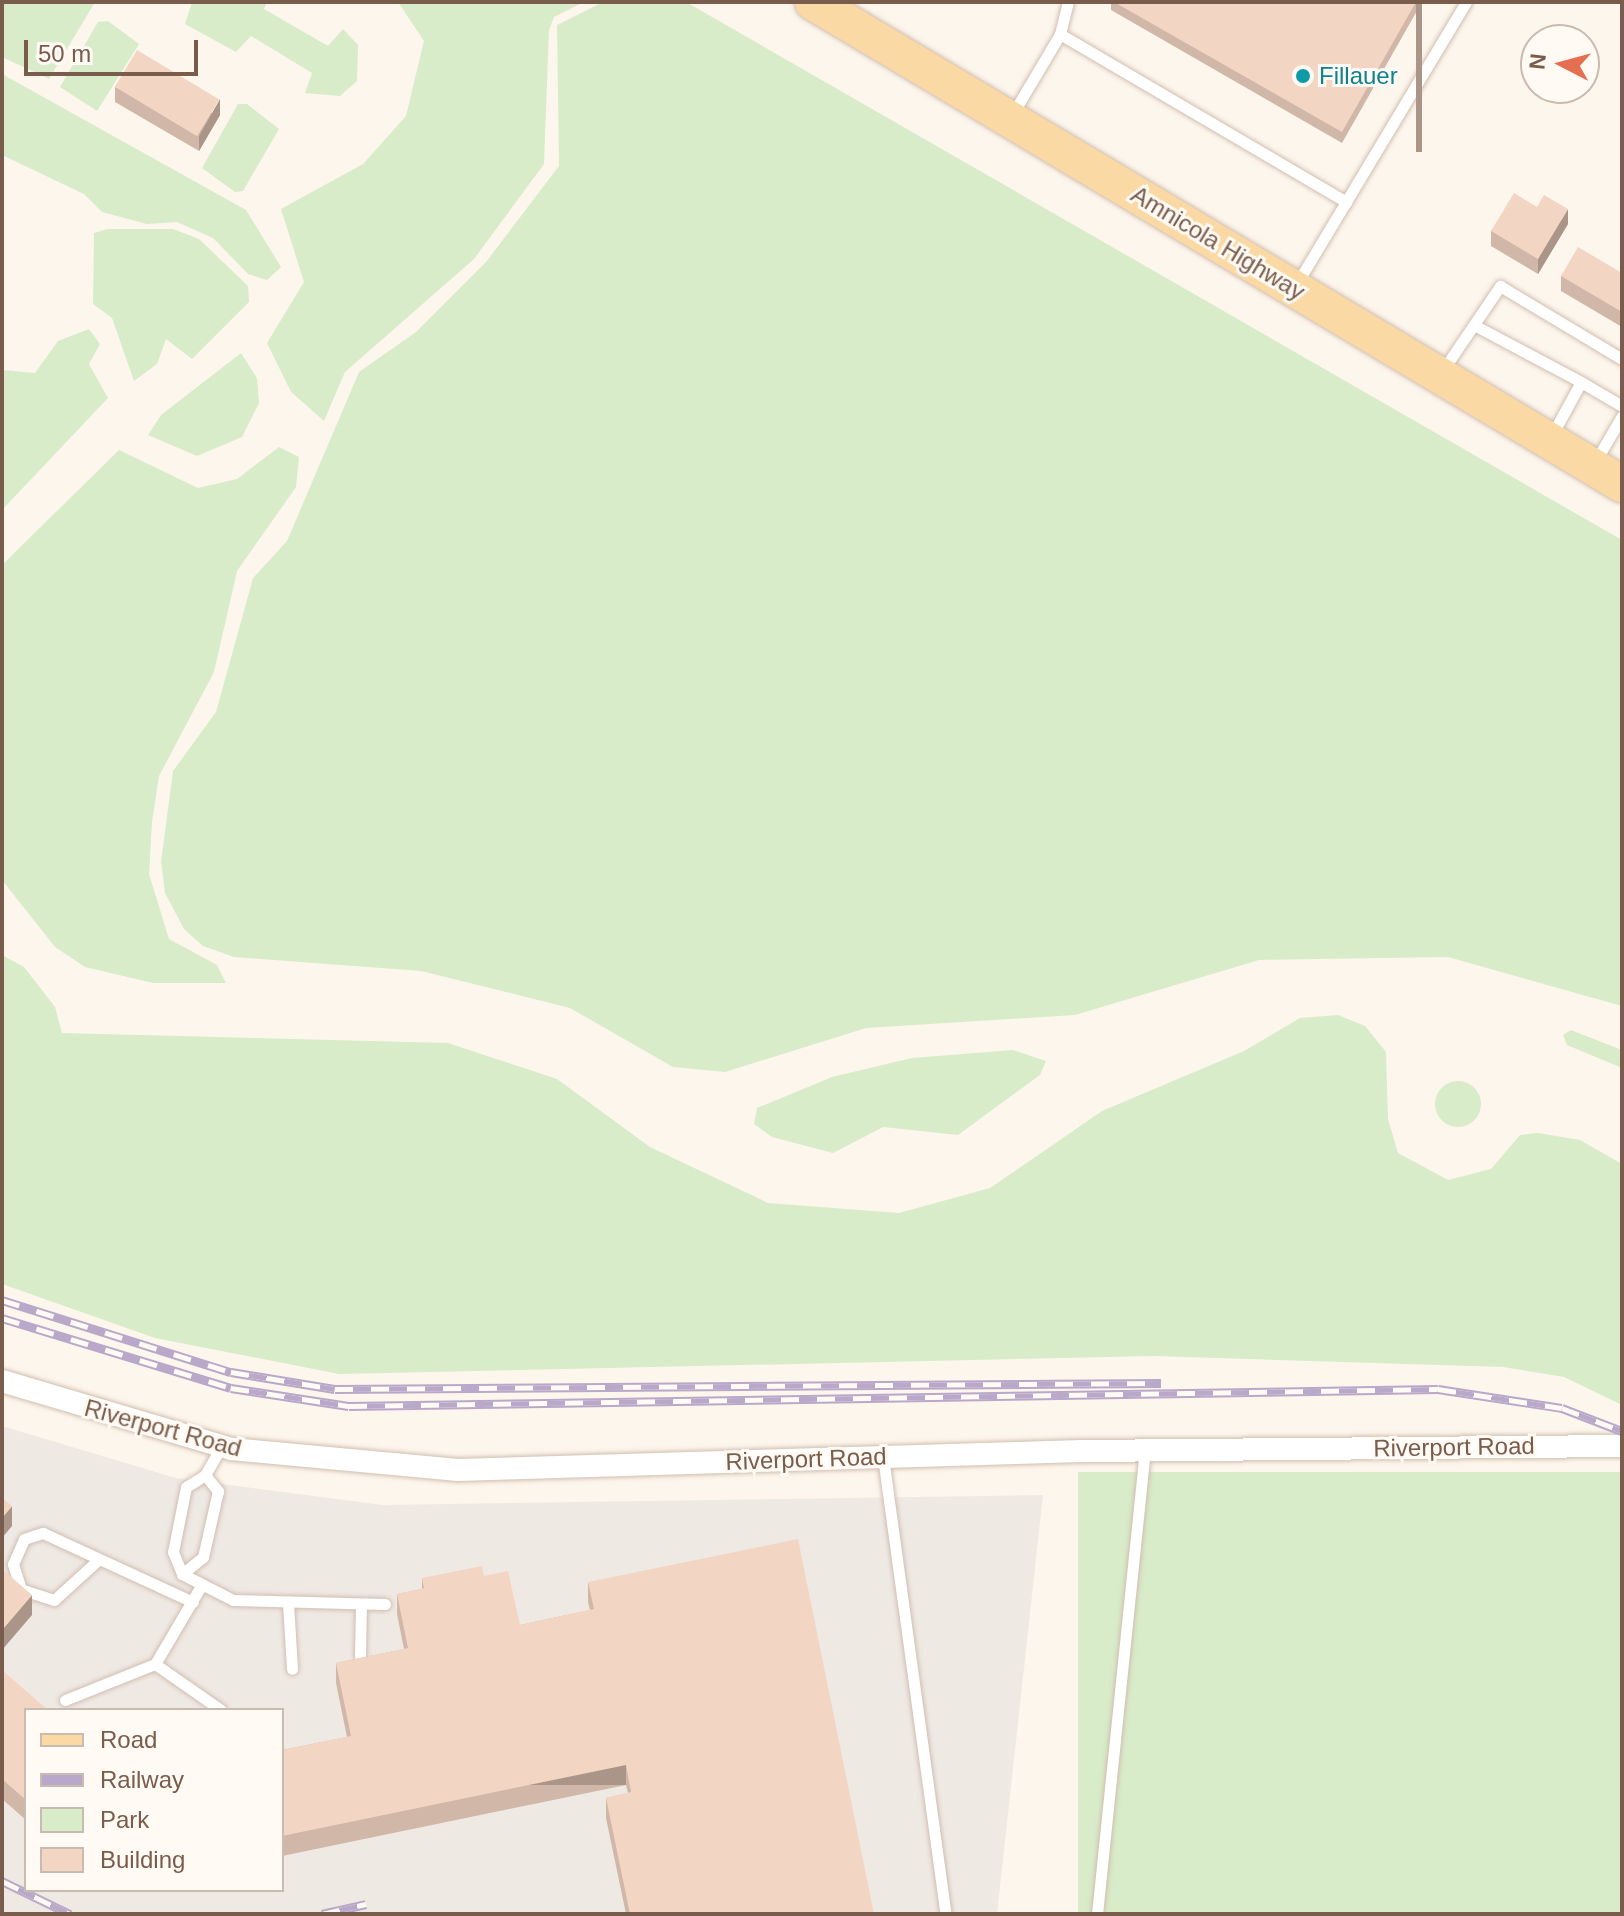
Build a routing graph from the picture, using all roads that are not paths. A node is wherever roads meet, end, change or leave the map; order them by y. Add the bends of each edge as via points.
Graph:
1 (813, 2) edge
2 (1068, 2) edge
3 (1466, 2) edge
4 (1060, 34) junction
5 (1009, 119) junction
6 (1346, 202) junction
7 (1294, 289) junction
8 (1474, 325) junction
9 (1622, 359) edge
10 (1439, 375) junction
11 (1581, 382) junction
12 (1622, 406) edge
13 (1622, 416) edge
14 (1550, 439) junction
15 (1607, 475) edge
16 (2, 1381) edge
17 (1622, 1446) edge
18 (221, 1447) junction
19 (1145, 1450) junction
20 (883, 1457) junction
21 (205, 1475) junction
22 (98, 1560) junction
23 (182, 1574) junction
24 (201, 1586) junction
25 (193, 1602) junction
26 (288, 1603) junction
27 (385, 1604) dead end
28 (361, 1606) junction
29 (360, 1656) edge
30 (155, 1664) junction
31 (292, 1669) dead end
32 (65, 1700) dead end
33 (218, 1708) edge
34 (946, 1914) edge
35 (1097, 1914) edge

1 - 5 main road, Amnicola Highway
2 - 4 lane
3 - 6 lane
4 - 5 lane
4 - 6 lane
5 - 7 main road, Amnicola Highway
6 - 7 lane
7 - 10 main road, Amnicola Highway
8 - 9 lane via 1500,286
8 - 10 lane
8 - 11 lane
10 - 14 main road, Amnicola Highway
11 - 12 lane
11 - 14 lane
13 - 15 lane
14 - 15 main road, Amnicola Highway
16 - 18 street, Riverport Road
17 - 19 street, Riverport Road
18 - 20 street, Riverport Road via 329,1463 458,1470
18 - 21 lane
19 - 20 street, Riverport Road
19 - 35 lane
20 - 34 lane
21 - 23 lane via 186,1487 173,1552
21 - 23 lane via 218,1491 203,1557
22 - 22 lane via 43,1533 24,1539 13,1564 21,1589 54,1600
22 - 25 lane
23 - 24 lane
24 - 25 lane
24 - 26 lane via 233,1600
25 - 30 lane
26 - 28 lane
26 - 31 lane
27 - 28 lane
28 - 29 lane
30 - 32 lane
30 - 33 lane

